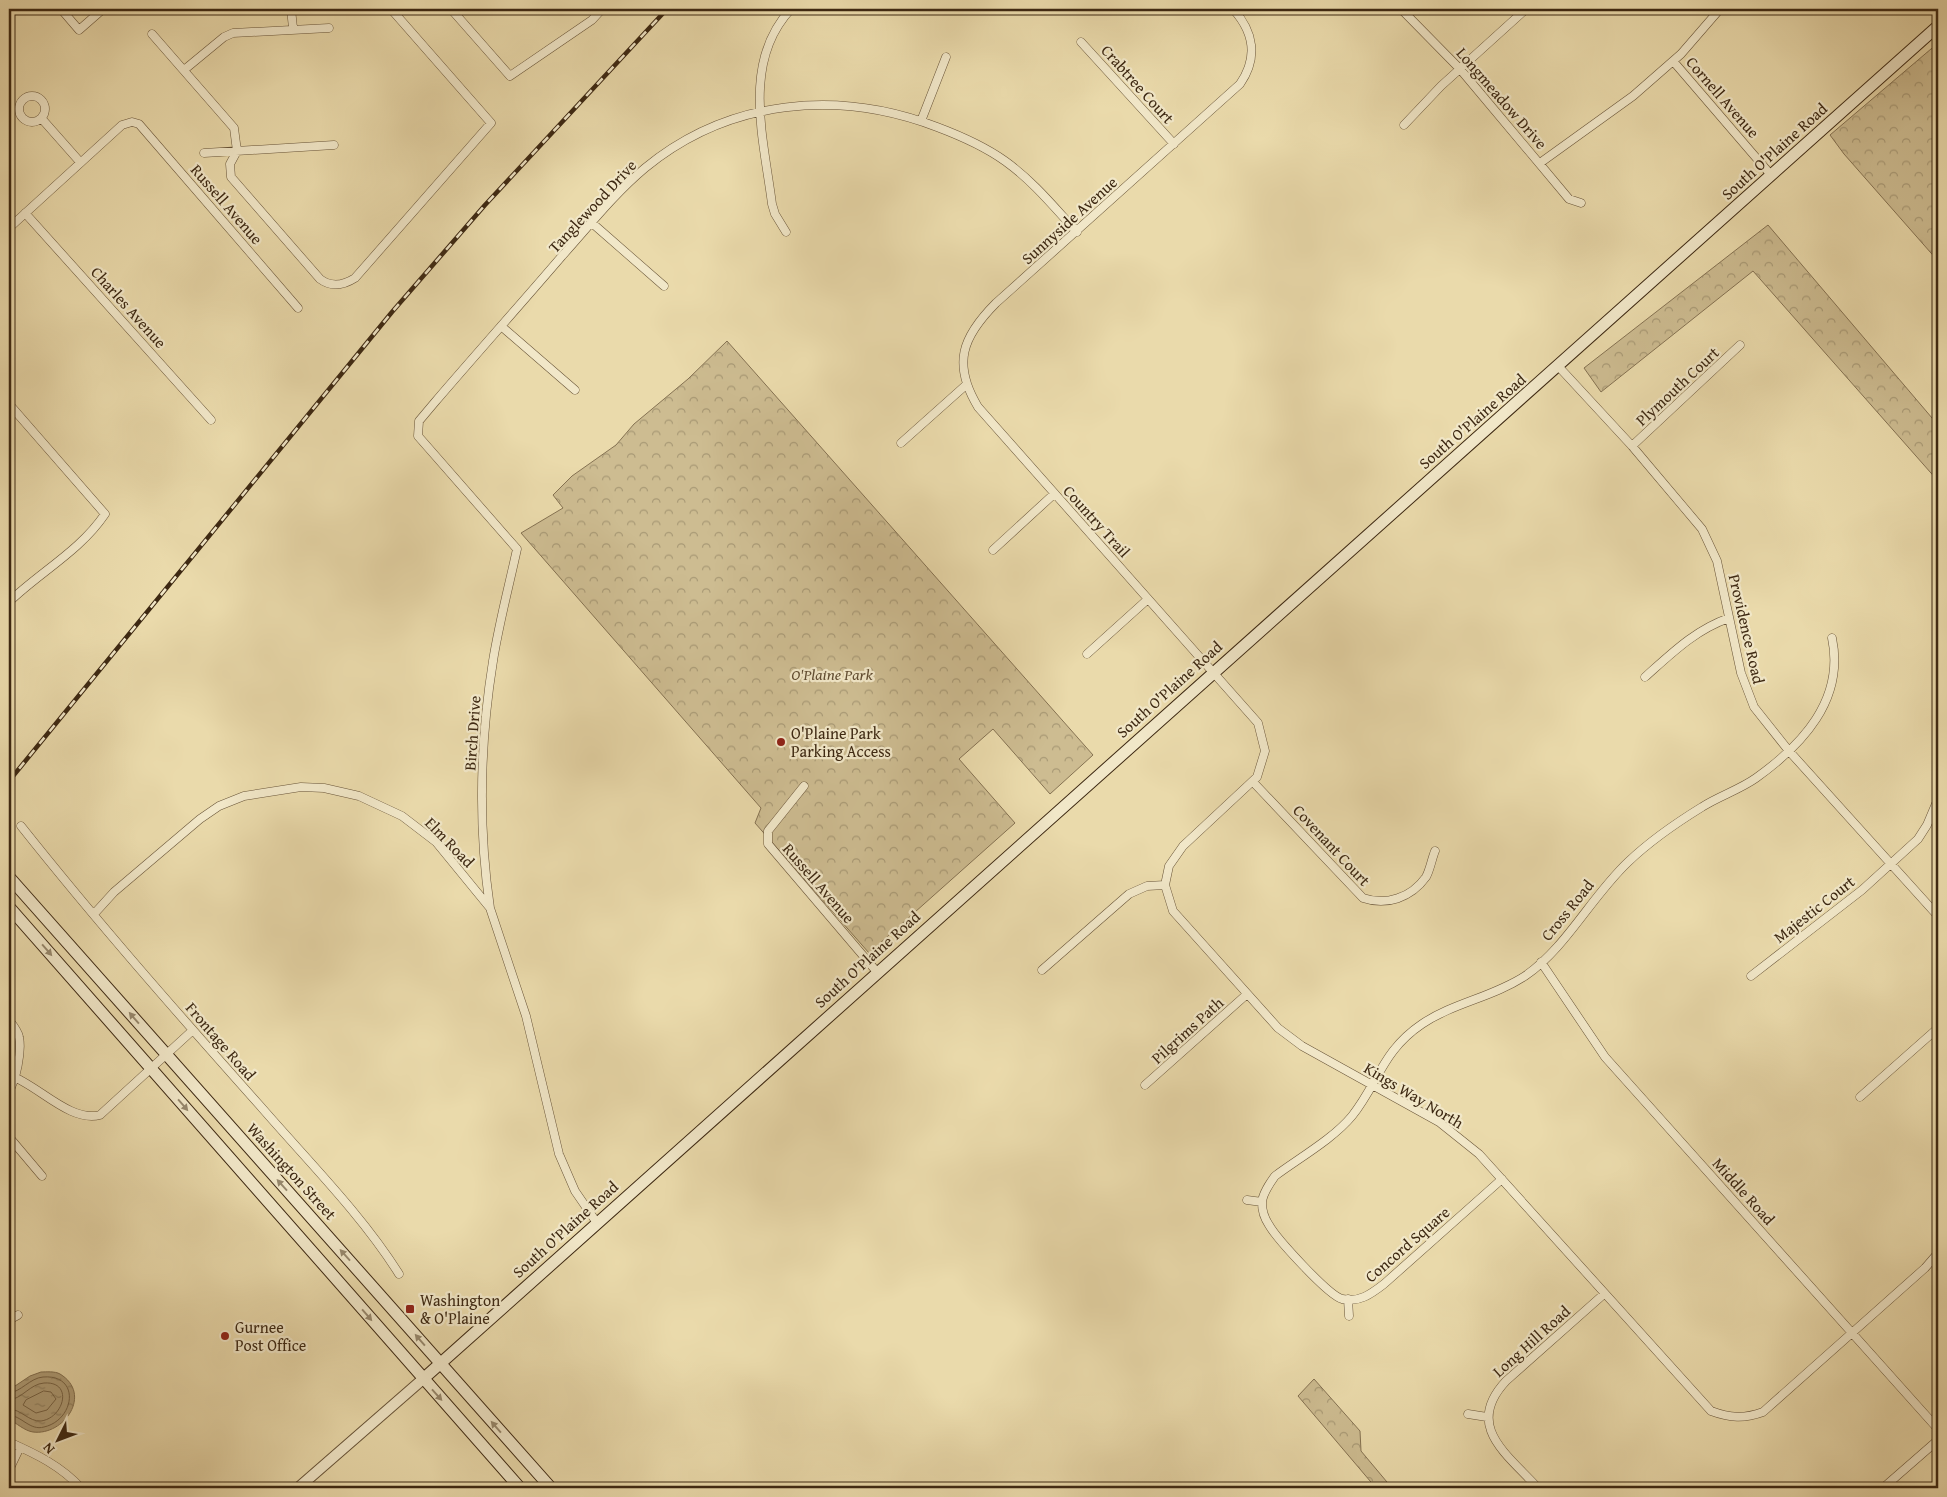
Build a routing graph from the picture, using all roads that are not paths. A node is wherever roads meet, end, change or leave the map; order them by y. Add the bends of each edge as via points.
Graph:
1 (61, 9) edge
2 (103, 9) edge
3 (291, 9) edge
4 (392, 9) edge
5 (451, 9) edge
6 (602, 9) edge
7 (790, 9) edge
8 (1233, 9) edge
9 (1401, 9) edge
10 (1526, 9) edge
11 (1720, 9) edge
12 (1938, 26) edge
13 (292, 28) junction
14 (329, 28) dead end
15 (152, 34) dead end
16 (1081, 42) dead end
17 (946, 57) dead end
18 (1673, 61) junction
19 (1460, 69) junction
20 (184, 70) junction
21 (761, 111) junction
22 (42, 119) dead end
23 (921, 121) junction
24 (1404, 125) dead end
25 (1174, 144) junction
26 (334, 145) dead end
27 (237, 151) junction
28 (204, 153) dead end
29 (80, 162) junction
30 (1540, 163) junction
31 (1771, 175) junction
32 (1581, 203) dead end
33 (25, 213) junction
34 (592, 223) junction
35 (9, 228) edge
36 (786, 232) dead end
37 (1077, 232) junction
38 (664, 286) dead end
39 (298, 308) dead end
40 (502, 326) junction
41 (1740, 346) dead end
42 (1558, 366) junction
43 (966, 385) junction
44 (575, 390) dead end
45 (9, 404) edge
46 (211, 420) dead end
47 (900, 443) dead end
48 (1632, 446) junction
49 (1054, 494) junction
50 (993, 550) dead end
51 (514, 563) joint
52 (1148, 599) junction
53 (9, 602) edge
54 (1729, 618) junction
55 (1832, 638) dead end
56 (1087, 654) dead end
57 (1213, 672) junction
58 (1645, 677) dead end
59 (1789, 751) junction
60 (1254, 782) junction
61 (804, 786) dead end
62 (1938, 799) edge
63 (21, 826) dead end
64 (1434, 851) dead end
65 (1892, 864) junction
66 (9, 877) edge
67 (1165, 885) junction
68 (9, 907) edge
69 (490, 908) junction
70 (94, 914) junction
71 (1938, 916) edge
72 (1541, 962) junction
73 (1042, 970) dead end
74 (878, 972) junction
75 (1751, 976) dead end
76 (1246, 995) junction
77 (9, 1020) edge
78 (1938, 1028) edge
79 (193, 1030) junction
80 (166, 1054) junction
81 (151, 1068) junction
82 (11, 1076) edge
83 (1145, 1085) dead end
84 (1371, 1085) junction
85 (9, 1092) edge
86 (1860, 1097) dead end
87 (9, 1137) edge
88 (42, 1176) dead end
89 (1502, 1179) junction
90 (1247, 1200) dead end
91 (1262, 1202) junction
92 (597, 1223) junction
93 (1938, 1253) edge
94 (399, 1274) dead end
95 (1604, 1294) junction
96 (1348, 1300) junction
97 (18, 1315) dead end
98 (1349, 1316) dead end
99 (9, 1320) edge
100 (1852, 1333) junction
101 (440, 1363) junction
102 (423, 1379) junction
103 (1468, 1414) dead end
104 (1487, 1417) junction
105 (1938, 1429) edge
106 (1938, 1440) edge
107 (9, 1442) edge
108 (20, 1447) junction
109 (9, 1470) edge
110 (81, 1488) edge
111 (298, 1488) edge
112 (520, 1488) edge
113 (551, 1488) edge
114 (1538, 1488) edge
115 (1884, 1488) edge

1 - 2 street via 79,30
3 - 13 street
4 - 27 street via 491,122 355,278 339,285 320,279 231,177 230,164
5 - 6 street via 510,76 592,20
7 - 21 street via 767,47 759,82
8 - 25 street, Sunnyside Avenue via 1250,33 1252,43 1252,60 1246,76
9 - 19 street, Longmeadow Drive
10 - 19 street
11 - 18 street
12 - 31 main road, South O'Plaine Road
13 - 14 street
13 - 20 street via 233,33
15 - 20 street
16 - 25 street, Crabtree Court
17 - 23 street
18 - 30 street via 1633,96
18 - 31 street, Cornell Avenue
19 - 24 street
19 - 30 street, Longmeadow Drive
20 - 27 street via 234,128
21 - 23 street, Tanglewood Drive via 801,105 843,104 884,110
21 - 34 street, Tanglewood Drive via 715,126 665,154 626,185
21 - 36 street via 772,204
22 - 29 street
23 - 37 street, Tanglewood Drive via 974,142 1004,160 1037,188
25 - 37 street, Sunnyside Avenue
26 - 27 street
27 - 28 street
29 - 33 street
29 - 39 street, Russell Avenue via 122,125 139,124
30 - 32 street, Longmeadow Drive via 1569,199
31 - 42 main road, South O'Plaine Road
33 - 35 street
33 - 46 street, Charles Avenue
34 - 38 street
34 - 40 street, Tanglewood Drive
37 - 43 street, Sunnyside Avenue via 978,322 965,347
40 - 44 street
40 - 51 street, Tanglewood Drive via 419,421 418,436 517,549
41 - 48 street, Plymouth Court
42 - 48 street, Providence Road
42 - 57 main road, South O'Plaine Road
43 - 47 street
43 - 49 street, Country Trail via 978,407
45 - 53 street via 105,514 66,556
48 - 54 street, Providence Road via 1706,536 1717,561
49 - 50 street
49 - 52 street, Country Trail
51 - 69 street, Birch Drive via 493,660 483,751 482,826
52 - 56 street
52 - 57 street, Country Trail
54 - 58 street via 1701,629
54 - 59 street, Providence Road via 1744,686 1754,707
55 - 59 street, Cross Road via 1834,674 1826,704 1810,730
57 - 60 street via 1258,723 1265,751
57 - 74 main road, South O'Plaine Road
59 - 65 street, Providence Road
59 - 72 street, Cross Road via 1756,778 1705,805 1649,844 1600,890
60 - 64 street, Covenant Court via 1363,898 1380,902 1399,899 1426,876
60 - 67 street via 1183,846 1169,866
61 - 74 street, Russell Avenue via 768,831 768,844
62 - 65 street, Majestic Court via 1918,839
63 - 70 street, Frontage Road
65 - 71 street, Providence Road
65 - 75 street, Majestic Court
80 -> 66 main road, Washington Street
67 - 73 street via 1147,886 1129,894
67 - 76 street, Kings Way North via 1167,898 1177,917
68 -> 81 main road
69 - 70 street, Elm Road via 436,842 402,816 353,794 301,787 258,792 218,806 178,836 114,892
69 - 92 street, Elm Road via 526,1016 558,1154 575,1191
70 - 79 street, Frontage Road
72 - 84 street, Cross Road via 1502,990 1423,1024 1390,1053
72 - 100 street, Middle Road via 1605,1056
74 - 92 main road, South O'Plaine Road
76 - 83 street, Pilgrims Path
76 - 84 street, Kings Way North via 1278,1028 1302,1046
77 - 82 street via 19,1036 20,1048
78 - 86 street
79 - 80 street
79 - 94 street, Frontage Road via 336,1193
80 - 81 street
101 -> 80 main road, Washington Street
81 - 82 street via 100,1115 89,1118
81 -> 102 main road
82 - 85 street
84 - 89 street, Kings Way North via 1452,1130
84 - 91 street via 1351,1117 1336,1132 1275,1176
87 - 88 street
89 - 95 street, Kings Way North
89 - 96 street, Concord Square via 1369,1296
90 - 91 street
91 - 96 street via 1269,1226 1323,1286 1337,1297
92 - 101 main road, South O'Plaine Road
93 - 100 street, Kings Way North
95 - 100 street, Kings Way North via 1704,1406 1728,1418 1763,1412
95 - 104 street, Long Hill Road via 1506,1381 1495,1393
96 - 98 street
97 - 99 street
100 - 105 street, Middle Road
101 - 102 main road, South O'Plaine Road
113 -> 101 main road, Washington Street
102 - 111 street
102 -> 112 main road
103 - 104 street
104 - 114 street via 1495,1441
106 - 115 street
107 - 108 street
108 - 109 street
108 - 110 street via 64,1471

